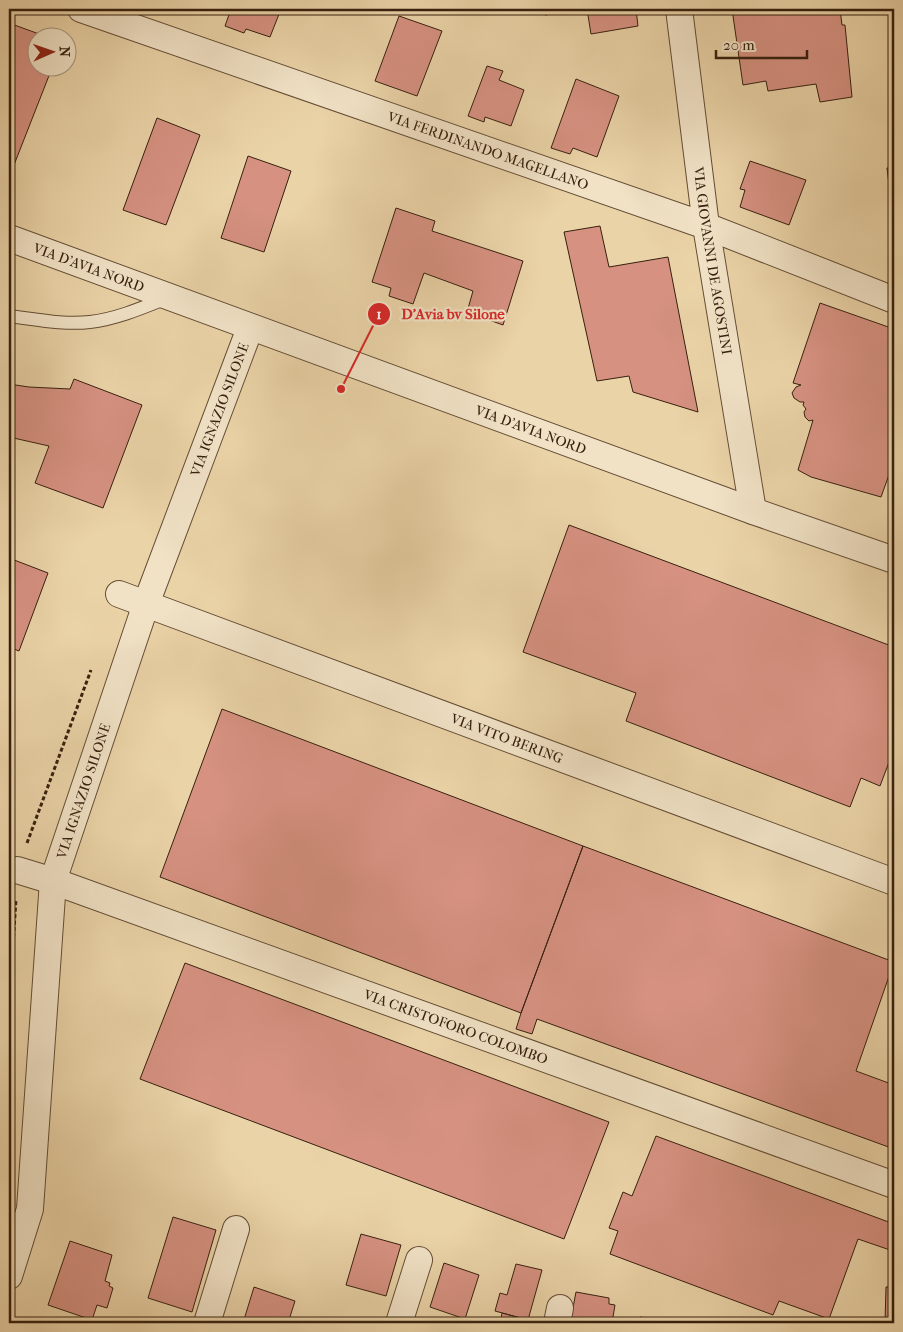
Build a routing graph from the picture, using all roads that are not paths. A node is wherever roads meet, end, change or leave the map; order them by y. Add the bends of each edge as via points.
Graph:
1 (81, 9) edge
2 (680, 9) edge
3 (706, 226) junction
4 (9, 238) edge
5 (170, 298) junction
6 (894, 300) edge
7 (9, 316) edge
8 (250, 328) junction
9 (753, 511) junction
10 (894, 560) edge
11 (119, 594) dead end
12 (146, 604) junction
13 (18, 870) dead end
14 (53, 881) junction
15 (894, 882) edge
16 (894, 1185) edge
17 (236, 1229) dead end
18 (419, 1260) dead end
19 (9, 1276) edge
20 (207, 1323) edge
21 (399, 1323) edge

1 - 3 street, VIA FERDINANDO MAGELLANO
2 - 3 street, VIA GIOVANNI DE AGOSTINI
3 - 6 street, VIA FERDINANDO MAGELLANO
3 - 9 street, VIA GIOVANNI DE AGOSTINI
4 - 5 street, VIA D'AVIA NORD
5 - 7 lane, VIA D'AVIA NORD via 132,312 89,322
5 - 8 street, VIA D'AVIA NORD
8 - 9 street, VIA D'AVIA NORD
8 - 12 street, VIA IGNAZIO SILONE
9 - 10 street, VIA D'AVIA NORD
11 - 12 street, VIA VITO BERING
12 - 14 street, VIA IGNAZIO SILONE
12 - 15 street, VIA VITO BERING
13 - 14 street, VIA CRISTOFORO COLOMBO
14 - 16 street, VIA CRISTOFORO COLOMBO
14 - 19 street, VIA IGNAZIO SILONE via 30,1209
17 - 20 street
18 - 21 street

